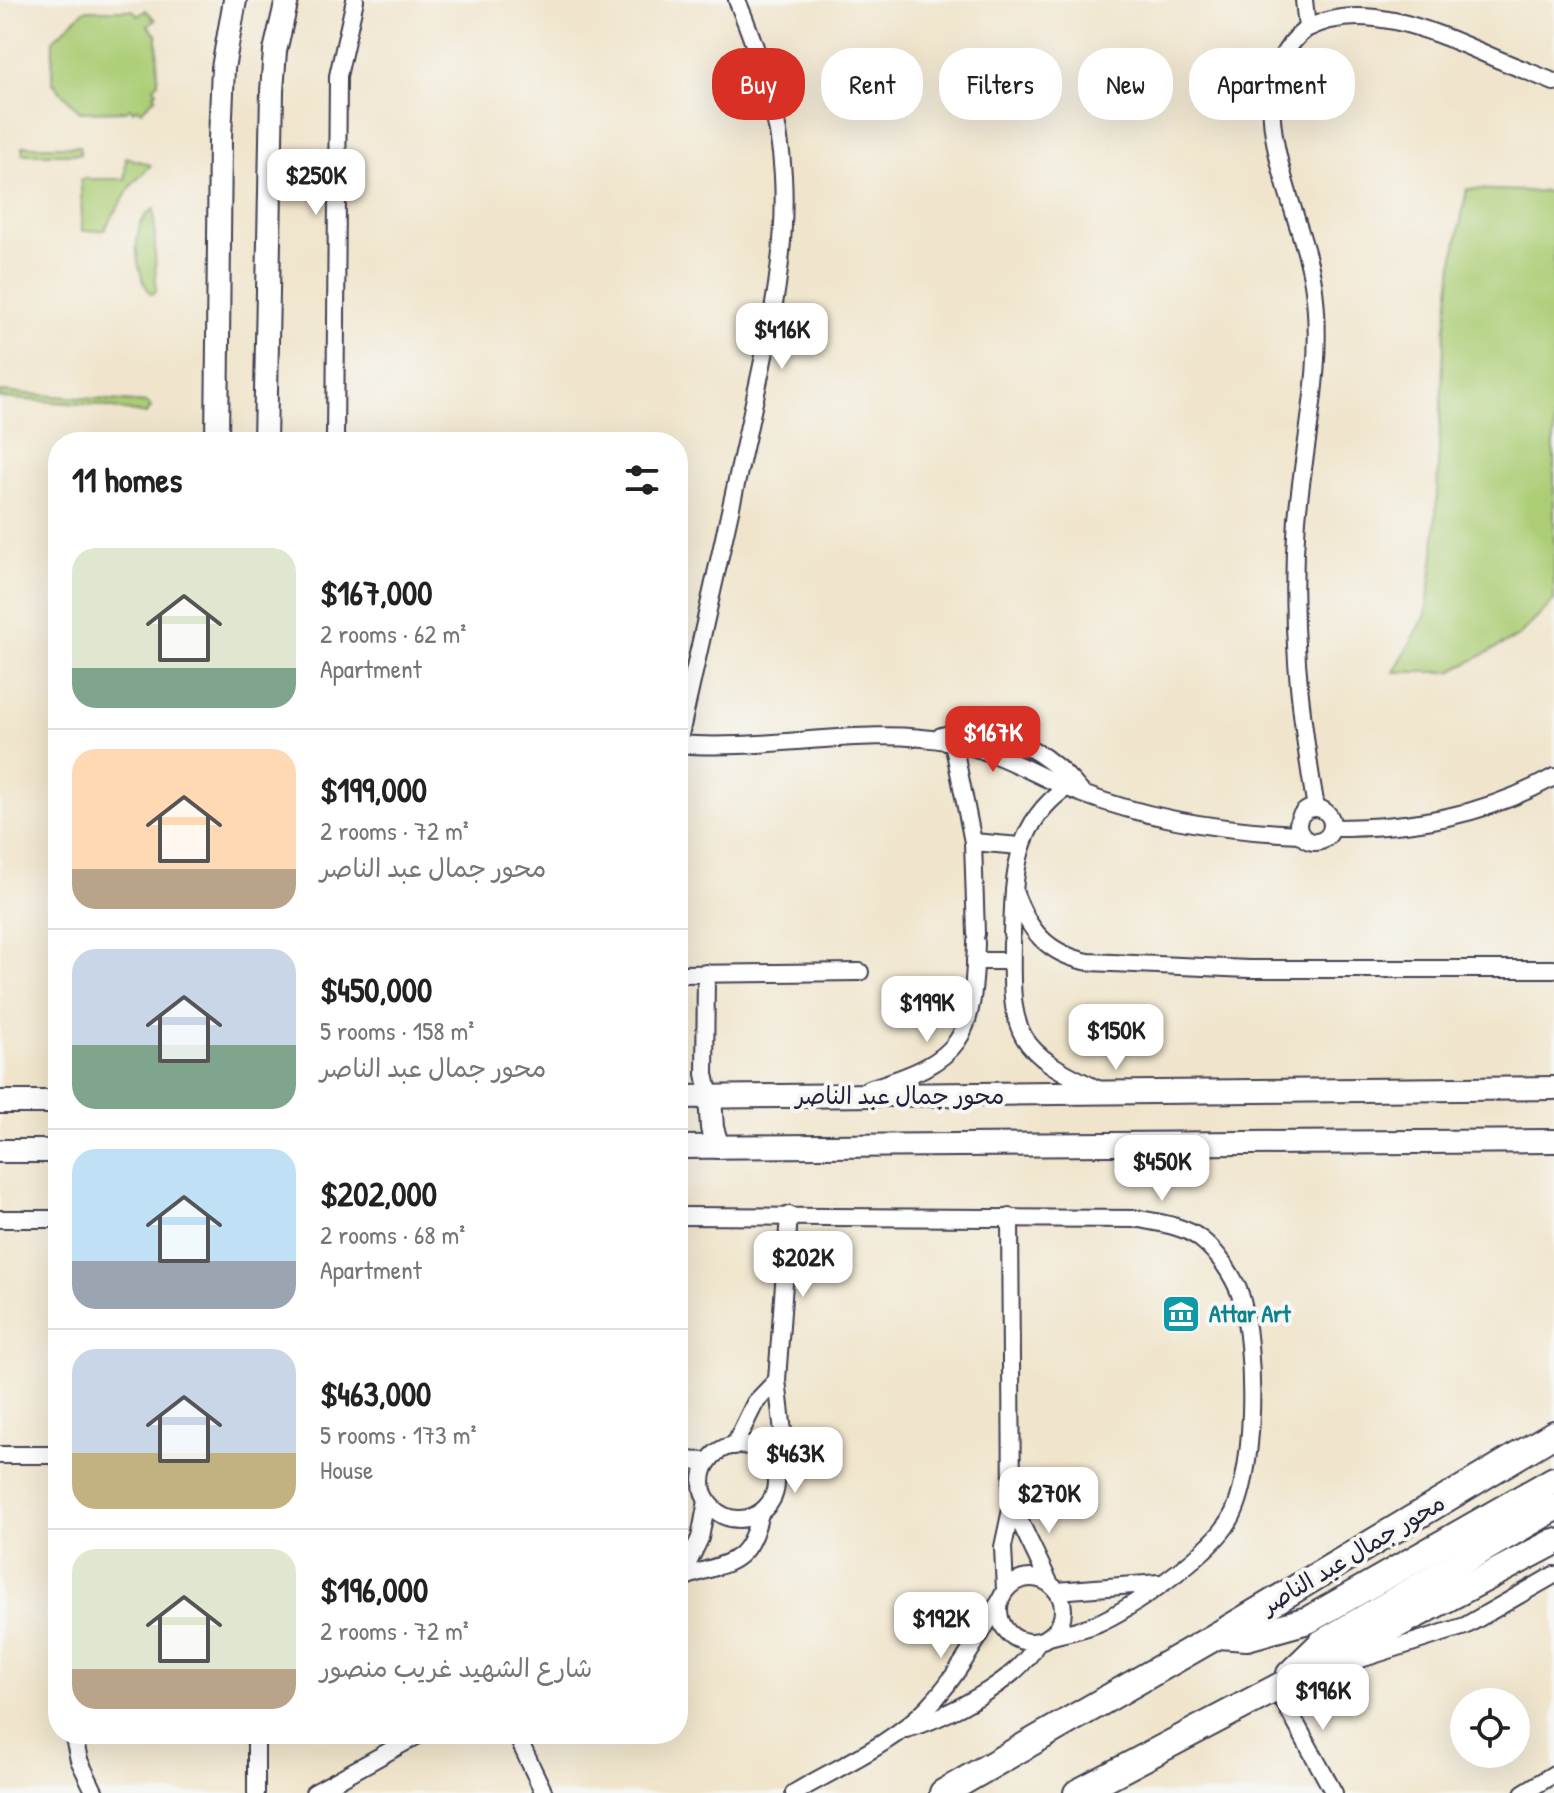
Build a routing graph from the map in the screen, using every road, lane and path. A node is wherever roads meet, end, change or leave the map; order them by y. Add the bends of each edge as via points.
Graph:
1 (235, 0) edge
2 (287, 0) edge
3 (355, 0) edge
4 (737, 0) edge
5 (1304, 0) edge
6 (1369, 5) edge
7 (1307, 28) junction
8 (1554, 82) edge
9 (217, 432) edge
10 (265, 432) edge
11 (335, 432) edge
12 (688, 699) edge
13 (929, 738) junction
14 (953, 742) junction
15 (688, 744) edge
16 (1554, 777) edge
17 (1074, 791) junction
18 (1316, 808) junction
19 (1332, 828) junction
20 (1300, 834) junction
21 (973, 842) junction
22 (1020, 846) junction
23 (1014, 891) junction
24 (975, 961) junction
25 (1011, 961) junction
26 (1554, 969) edge
27 (860, 972) dead end
28 (706, 973) junction
29 (688, 974) edge
30 (1554, 1088) edge
31 (1112, 1095) junction
32 (847, 1096) junction
33 (688, 1097) edge
34 (710, 1097) junction
35 (48, 1098) edge
36 (0, 1102) edge
37 (1554, 1141) edge
38 (688, 1147) edge
39 (718, 1147) junction
40 (0, 1151) edge
41 (48, 1151) edge
42 (789, 1215) junction
43 (688, 1216) edge
44 (1010, 1217) junction
45 (0, 1219) edge
46 (48, 1219) edge
47 (777, 1380) junction
48 (1554, 1434) edge
49 (734, 1446) junction
50 (0, 1455) edge
51 (48, 1455) edge
52 (688, 1460) edge
53 (709, 1461) junction
54 (776, 1477) junction
55 (1554, 1480) edge
56 (707, 1501) junction
57 (1012, 1505) junction
58 (1554, 1508) edge
59 (760, 1513) junction
60 (1554, 1542) edge
61 (688, 1563) edge
62 (1554, 1575) edge
63 (688, 1576) edge
64 (1160, 1582) junction
65 (1053, 1586) junction
66 (1001, 1597) junction
67 (1218, 1635) junction
68 (1043, 1639) junction
69 (1288, 1684) junction
70 (901, 1731) junction
71 (75, 1744) edge
72 (256, 1744) edge
73 (402, 1744) edge
74 (521, 1744) edge
75 (1554, 1774) edge
76 (1102, 1785) edge
77 (95, 1793) edge
78 (256, 1793) edge
79 (314, 1793) edge
80 (544, 1793) edge
81 (794, 1793) edge
82 (943, 1793) edge
83 (1077, 1793) edge
84 (1334, 1793) edge
85 (1523, 1793) edge

1 - 9 main road via 223,68 220,139
2 - 10 main road via 272,91
3 - 11 street via 338,76
4 - 12 street via 776,126 784,226 766,350
5 - 7 street
6 - 7 street
6 - 8 street
7 - 18 street via 1277,66 1271,117 1308,255 1317,324 1315,394 1297,518 1293,634
13 - 14 street
13 - 15 street via 758,747
13 - 17 street via 972,732 1020,742 1065,772
14 - 17 street via 1012,760
14 - 21 street
16 - 19 street via 1451,818 1416,825
17 - 20 street via 1187,823
17 - 22 street via 1038,813
18 - 19 street via 1327,812
18 - 20 street via 1301,814
19 - 20 street via 1318,842
21 - 22 street
21 - 24 street
22 - 23 street
23 - 25 street
23 - 26 street via 1038,937 1067,958 1089,962 1249,969
24 - 25 street
24 - 32 street via 972,1011 956,1045 923,1070
25 - 31 street via 1016,1022 1027,1046 1047,1063
27 - 28 street
28 - 29 street
28 - 34 street via 705,1074
30 - 31 main road, محور جمال عبد الناصر
31 - 32 main road, محور جمال عبد الناصر
32 - 34 main road, محور جمال عبد الناصر
33 - 34 main road, محور جمال عبد الناصر
34 - 39 main road
35 - 36 main road
37 - 39 main road, محور جمال عبد الناصر
38 - 39 main road, محور جمال عبد الناصر
40 - 41 main road
42 - 43 street
42 - 44 street
42 - 47 street
44 - 57 street
44 - 64 street via 1139,1219 1174,1226 1201,1239 1224,1264 1240,1295 1251,1400 1244,1490 1227,1525 1205,1550
45 - 46 street
47 - 49 street via 755,1403
47 - 54 street via 783,1432
48 - 67 main road, محور جمال عبد الناصر
49 - 53 street
49 - 54 street via 761,1452
50 - 51 street
52 - 53 street
53 - 56 street via 703,1474
54 - 59 street via 770,1502
55 - 67 main road via 1308,1620 1247,1637
56 - 59 street via 731,1519
56 - 61 street via 700,1538
57 - 65 street
57 - 66 street
58 - 69 main road via 1322,1643
59 - 63 street via 755,1537 737,1560
60 - 69 main road
62 - 69 street via 1465,1626
64 - 65 street
64 - 68 street via 1095,1624
65 - 66 street via 1025,1577
65 - 68 street via 1063,1615
66 - 68 street via 1004,1628 1025,1642
66 - 70 street via 949,1683
67 - 82 main road, محور جمال عبد الناصر
68 - 70 street via 1010,1674 937,1720
69 - 76 main road
69 - 84 street
70 - 81 street
71 - 77 street
72 - 78 street
73 - 79 street
74 - 80 street
75 - 85 street
76 - 83 main road

